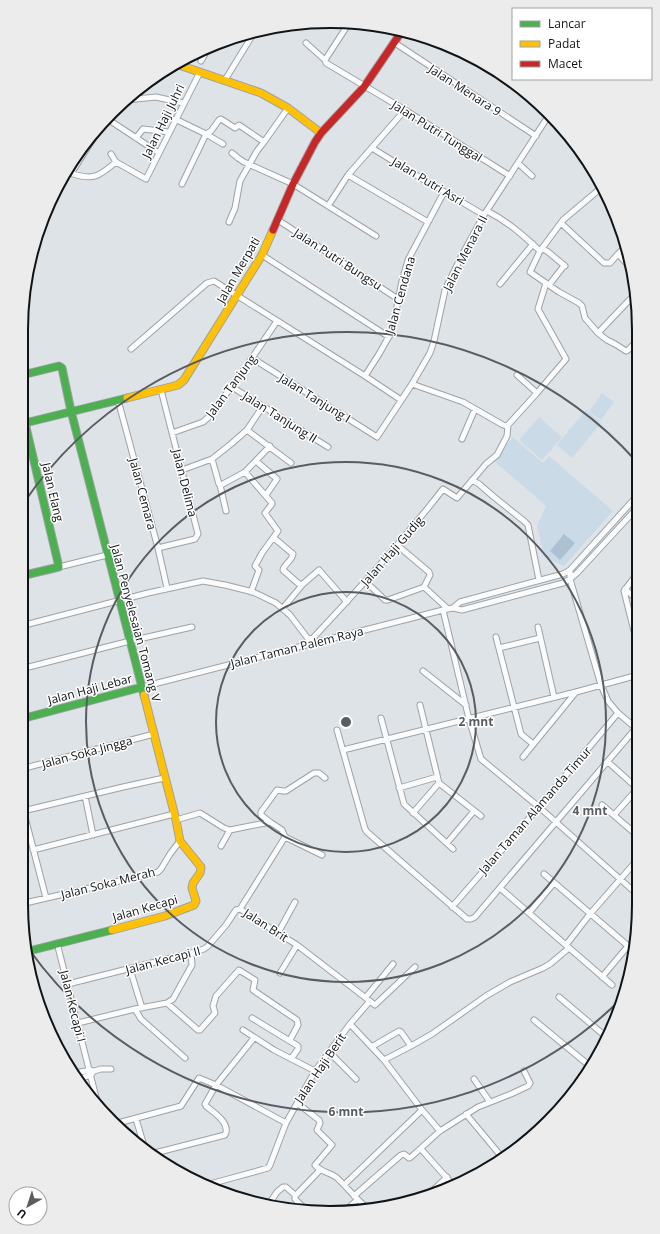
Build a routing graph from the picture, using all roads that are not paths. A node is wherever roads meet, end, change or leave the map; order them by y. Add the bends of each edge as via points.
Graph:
1 (345, 29) edge
2 (399, 36) edge
3 (250, 39) edge
4 (306, 43) dead end
5 (395, 43) junction
6 (204, 55) edge
7 (325, 60) junction
8 (201, 61) dead end
9 (182, 66) edge
10 (200, 72) junction
11 (225, 80) junction
12 (364, 87) junction
13 (135, 99) edge
14 (184, 103) junction
15 (288, 108) junction
16 (405, 110) junction
17 (175, 119) junction
18 (547, 119) edge
19 (111, 122) edge
20 (169, 132) junction
21 (321, 133) junction
22 (206, 134) junction
23 (536, 136) junction
24 (136, 138) junction
25 (264, 142) junction
26 (223, 144) dead end
27 (372, 148) junction
28 (159, 153) junction
29 (232, 153) dead end
30 (111, 154) dead end
31 (116, 162) junction
32 (249, 163) junction
33 (518, 163) junction
34 (72, 172) edge
35 (348, 175) junction
36 (510, 176) junction
37 (532, 176) dead end
38 (182, 184) dead end
39 (293, 184) junction
40 (598, 191) edge
41 (444, 192) junction
42 (328, 206) junction
43 (486, 213) junction
44 (278, 220) junction
45 (229, 222) dead end
46 (428, 222) junction
47 (561, 223) junction
48 (376, 236) dead end
49 (532, 244) junction
50 (541, 250) junction
51 (622, 250) edge
52 (262, 254) junction
53 (618, 254) junction
54 (624, 260) edge
55 (500, 284) dead end
56 (548, 284) junction
57 (237, 295) junction
58 (398, 299) junction
59 (630, 299) edge
60 (277, 321) junction
61 (598, 333) junction
62 (389, 337) junction
63 (632, 346) edge
64 (131, 349) dead end
65 (252, 358) junction
66 (28, 374) edge
67 (517, 375) dead end
68 (365, 376) junction
69 (412, 384) junction
70 (232, 387) junction
71 (161, 390) junction
72 (537, 393) junction
73 (118, 400) junction
74 (401, 400) junction
75 (263, 406) junction
76 (475, 409) junction
77 (71, 411) junction
78 (28, 422) edge
79 (508, 425) junction
80 (247, 430) junction
81 (172, 433) junction
82 (377, 437) joint
83 (462, 439) dead end
84 (28, 443) edge
85 (270, 446) junction
86 (328, 447) dead end
87 (212, 459) junction
88 (256, 461) junction
89 (291, 463) dead end
90 (182, 470) junction
91 (245, 472) junction
92 (472, 480) junction
93 (220, 485) junction
94 (266, 495) junction
95 (632, 502) edge
96 (226, 511) dead end
97 (632, 513) edge
98 (274, 538) junction
99 (397, 545) junction
100 (158, 548) junction
101 (107, 555) junction
102 (59, 566) junction
103 (570, 570) junction
104 (28, 574) edge
105 (540, 580) junction
106 (570, 580) junction
107 (632, 580) edge
108 (366, 581) junction
109 (303, 584) junction
110 (424, 587) junction
111 (167, 588) junction
112 (624, 589) junction
113 (251, 592) junction
114 (499, 592) junction
115 (632, 596) edge
116 (119, 600) junction
117 (501, 600) junction
118 (347, 602) junction
119 (283, 608) junction
120 (448, 609) junction
121 (632, 620) edge
122 (28, 624) edge
123 (192, 627) dead end
124 (538, 627) dead end
125 (496, 637) dead end
126 (540, 638) junction
127 (130, 641) junction
128 (311, 642) junction
129 (499, 648) junction
130 (28, 667) edge
131 (423, 671) dead end
132 (632, 677) edge
133 (601, 685) junction
134 (142, 687) junction
135 (576, 692) junction
136 (554, 697) junction
137 (420, 705) dead end
138 (466, 705) junction
139 (513, 707) junction
140 (618, 713) junction
141 (28, 717) edge
142 (381, 718) dead end
143 (469, 719) junction
144 (632, 725) edge
145 (337, 730) dead end
146 (425, 730) junction
147 (154, 734) junction
148 (632, 735) edge
149 (386, 739) junction
150 (533, 744) junction
151 (343, 750) junction
152 (523, 757) dead end
153 (608, 762) junction
154 (28, 767) edge
155 (164, 778) junction
156 (325, 778) dead end
157 (438, 780) junction
158 (632, 784) edge
159 (399, 788) junction
160 (85, 796) junction
161 (632, 796) edge
162 (602, 805) dead end
163 (539, 807) junction
164 (28, 810) edge
165 (474, 811) junction
166 (413, 813) junction
167 (614, 815) junction
168 (481, 816) dead end
169 (175, 817) junction
170 (270, 822) junction
171 (556, 822) junction
172 (28, 830) edge
173 (230, 830) junction
174 (632, 831) edge
175 (93, 835) junction
176 (285, 837) junction
177 (180, 841) junction
178 (446, 842) junction
179 (221, 846) dead end
180 (454, 849) dead end
181 (33, 850) junction
182 (322, 855) dead end
183 (632, 866) edge
184 (544, 874) dead end
185 (621, 879) junction
186 (554, 883) junction
187 (500, 888) junction
188 (632, 889) edge
189 (46, 898) junction
190 (28, 902) edge
191 (295, 902) dead end
192 (452, 907) junction
193 (240, 909) junction
194 (529, 913) junction
195 (590, 914) junction
196 (278, 933) junction
197 (57, 943) junction
198 (298, 945) junction
199 (567, 946) junction
200 (628, 946) joint
201 (32, 950) edge
202 (192, 953) junction
203 (393, 964) dead end
204 (415, 967) dead end
205 (130, 969) junction
206 (280, 973) dead end
207 (602, 977) junction
208 (68, 984) junction
209 (612, 985) dead end
210 (559, 997) dead end
211 (368, 999) junction
212 (167, 1003) junction
213 (142, 1008) junction
214 (135, 1009) junction
215 (252, 1018) dead end
216 (534, 1020) dead end
217 (78, 1023) junction
218 (350, 1024) junction
219 (243, 1030) dead end
220 (603, 1034) edge
221 (254, 1038) junction
222 (290, 1040) junction
223 (373, 1046) junction
224 (411, 1046) junction
225 (330, 1053) junction
226 (185, 1058) dead end
227 (291, 1059) junction
228 (384, 1060) junction
229 (587, 1063) edge
230 (111, 1068) dead end
231 (524, 1071) dead end
232 (91, 1072) junction
233 (315, 1072) junction
234 (79, 1073) edge
235 (82, 1077) edge
236 (356, 1079) dead end
237 (474, 1079) dead end
238 (216, 1085) junction
239 (96, 1095) edge
240 (490, 1102) junction
241 (297, 1103) junction
242 (422, 1110) junction
243 (466, 1114) junction
244 (136, 1118) junction
245 (121, 1122) edge
246 (286, 1123) junction
247 (440, 1131) junction
248 (144, 1142) edge
249 (421, 1149) junction
250 (158, 1152) edge
251 (499, 1154) edge
252 (320, 1170) junction
253 (447, 1177) junction
254 (450, 1181) edge
255 (214, 1183) edge
256 (344, 1185) junction
257 (437, 1186) edge
258 (295, 1195) junction
259 (357, 1199) junction
260 (272, 1200) edge
261 (300, 1204) edge
262 (359, 1204) edge
263 (362, 1204) edge
264 (351, 1205) edge

1 - 7 street
2 - 5 street, Jalan Merpati
3 - 11 street
4 - 7 street, Jalan Putri Tunggal
5 - 12 street, Jalan Merpati
5 - 23 street, Jalan Menara 9
6 - 8 street
7 - 12 street, Jalan Putri Tunggal
9 - 10 street, Jalan Haji Juhri
10 - 11 street, Jalan Haji Juhri
10 - 14 street, Jalan Haji Juhri
11 - 15 street, Jalan Haji Juhri via 261,93
12 - 16 street, Jalan Putri Tunggal
12 - 21 street, Jalan Merpati
13 - 14 street via 161,98
14 - 17 street, Jalan Haji Juhri
15 - 21 street, Jalan Haji Juhri
15 - 25 street
16 - 27 street
16 - 36 street, Jalan Putri Tunggal
17 - 20 street, Jalan Haji Juhri
17 - 22 street
18 - 23 street, Jalan Menara II
19 - 24 street
20 - 24 street via 143,129
20 - 28 street, Jalan Haji Juhri
21 - 39 street, Jalan Merpati
22 - 25 street via 221,119 235,128 239,126
22 - 26 street
22 - 38 street
23 - 33 street, Jalan Menara II
24 - 28 street
25 - 32 street
27 - 35 street
27 - 41 street, Jalan Putri Asri
28 - 31 street, Jalan Haji Juhri via 148,178 144,179
29 - 32 street
30 - 31 street
31 - 34 street via 92,177 82,177
32 - 39 street
32 - 45 street via 240,181 235,208
33 - 36 street, Jalan Menara II
33 - 37 street
35 - 42 street
35 - 46 street
36 - 43 street, Jalan Menara II
39 - 42 street
39 - 44 street, Jalan Merpati
40 - 47 street
41 - 43 street, Jalan Putri Asri
41 - 46 street, Jalan Cendana
42 - 48 street
43 - 49 street, Jalan Putri Asri via 502,219
43 - 69 street, Jalan Menara II via 445,290 430,353
44 - 52 street, Jalan Merpati
44 - 58 street, Jalan Putri Bungsu
46 - 58 street, Jalan Cendana via 408,260
47 - 50 street
47 - 53 street via 604,263 610,263
49 - 50 street, Jalan Putri Asri
49 - 55 street
50 - 56 street via 530,271
50 - 56 street, Jalan Putri Asri via 548,251 564,266
51 - 53 street
52 - 57 street, Jalan Merpati
52 - 62 street
53 - 54 street
56 - 61 street via 582,306 585,318
56 - 72 street via 538,309 566,359
57 - 60 street
57 - 64 street via 216,281 210,281
57 - 71 street, Jalan Merpati via 184,380 178,385
58 - 62 street, Jalan Cendana
59 - 61 street
60 - 65 street, Jalan Tanjung
60 - 68 street
61 - 63 street via 626,351
62 - 68 street, Jalan Cendana
65 - 70 street, Jalan Tanjung
65 - 82 street, Jalan Tanjung I
66 - 77 street, Jalan Penyelesaian Tomang V via 61,366
67 - 72 street
68 - 74 street
69 - 74 street, Jalan Menara II
69 - 76 street via 463,402
70 - 75 street, Jalan Tanjung II
70 - 81 street, Jalan Tanjung via 207,419
71 - 73 street, Jalan Merpati
71 - 81 street, Jalan Delima
72 - 79 street
73 - 77 street, Jalan Merpati
73 - 100 street, Jalan Cemara
74 - 82 street, Jalan Menara II
75 - 80 street
75 - 86 street, Jalan Tanjung II
76 - 79 street via 503,425
76 - 83 street
77 - 78 street, Jalan Merpati
77 - 101 street, Jalan Penyelesaian Tomang V
79 - 92 street via 507,436 497,456
80 - 85 street
80 - 87 street
81 - 90 street, Jalan Delima
84 - 102 street, Jalan Elang
85 - 88 street
85 - 89 street
87 - 90 street
87 - 93 street
88 - 91 street
88 - 94 street via 277,480
90 - 100 street, Jalan Delima via 198,534 195,539
91 - 93 street
91 - 94 street
92 - 99 street, Jalan Haji Gudig via 457,498 443,489
92 - 105 street via 528,525
93 - 96 street
94 - 98 street via 272,504 265,512 278,531
95 - 103 street, Jalan Taman Palem Raya
97 - 106 street, Jalan Taman Palem Raya
98 - 109 street via 293,554 283,567 283,571 298,584
98 - 113 street via 255,566 259,570
99 - 108 street, Jalan Haji Gudig
99 - 110 street via 430,572
100 - 111 street, Jalan Cemara
101 - 102 street
101 - 116 street, Jalan Penyelesaian Tomang V
102 - 104 street
103 - 105 street, Jalan Taman Palem Raya
103 - 106 street
105 - 114 street, Jalan Taman Palem Raya
106 - 117 street, Jalan Taman Palem Raya
106 - 133 street
107 - 112 street
108 - 110 street via 385,600
108 - 118 street, Jalan Haji Gudig
109 - 118 street via 320,570
109 - 119 street
110 - 120 street
111 - 113 street via 203,581
111 - 116 street
112 - 115 street
112 - 121 street
113 - 119 street
114 - 117 street
114 - 120 street, Jalan Taman Palem Raya via 460,602
116 - 122 street
116 - 127 street, Jalan Penyelesaian Tomang V
117 - 120 street, Jalan Taman Palem Raya via 462,610
118 - 128 street, Jalan Haji Gudig
119 - 128 street
120 - 128 street, Jalan Taman Palem Raya
120 - 138 street
123 - 127 street
124 - 126 street
125 - 129 street
126 - 129 street
126 - 136 street
127 - 130 street
127 - 134 street, Jalan Penyelesaian Tomang V
128 - 134 street, Jalan Taman Palem Raya
129 - 139 street
131 - 138 street
132 - 133 street
133 - 135 street
133 - 140 street via 608,701
134 - 141 street, Jalan Haji Lebar
134 - 147 street, Jalan Penyelesaian Tomang V
135 - 136 street
135 - 150 street
136 - 139 street
137 - 146 street
138 - 143 street
139 - 143 street
139 - 150 street via 521,734
140 - 144 street
140 - 163 street, Jalan Taman Alamanda Timur
142 - 149 street
143 - 146 street
143 - 163 street via 482,759
145 - 151 street
146 - 149 street
146 - 157 street
147 - 154 street, Jalan Soka Jingga
147 - 155 street, Jalan Penyelesaian Tomang V
148 - 153 street
149 - 151 street
149 - 159 street
150 - 152 street
151 - 192 street via 367,832
153 - 158 street
153 - 171 street
155 - 160 street
155 - 169 street, Jalan Penyelesaian Tomang V
156 - 170 street via 314,773 284,791 277,790 261,812 261,815
157 - 159 street
157 - 165 street
157 - 166 street
159 - 166 street via 404,804
160 - 164 street
160 - 175 street
161 - 167 street
162 - 167 street
163 - 171 street
163 - 192 street, Jalan Taman Alamanda Timur
165 - 168 street
165 - 178 street
166 - 178 street
167 - 174 street
169 - 173 street via 200,813
169 - 175 street
169 - 177 street, Jalan Penyelesaian Tomang V
170 - 173 street
170 - 176 street via 282,830
171 - 185 street
171 - 187 street
172 - 181 street
173 - 179 street
175 - 181 street
176 - 182 street
176 - 193 street, Jalan Brit
177 - 189 street, Jalan Soka Merah via 158,872
177 - 197 street, Jalan Kecapi via 201,867 192,888 196,901 194,905 165,916
178 - 180 street
181 - 189 street
183 - 185 street
184 - 186 street
185 - 188 street
185 - 195 street
186 - 194 street
186 - 195 street
187 - 192 street via 475,918 467,919
187 - 194 street
189 - 190 street, Jalan Soka Merah
191 - 196 street
193 - 196 street, Jalan Brit
193 - 202 street, Jalan Kecapi II via 237,909 208,946
194 - 199 street
195 - 199 street
195 - 200 street
196 - 198 street, Jalan Brit
197 - 201 street, Jalan Kecapi
197 - 208 street, Jalan Kecapi I
198 - 206 street
198 - 211 street, Jalan Brit
199 - 207 street
199 - 224 street via 550,964 486,996
200 - 207 street
202 - 205 street, Jalan Kecapi II
202 - 212 street via 192,965 174,998
203 - 211 street, Jalan Haji Berit
204 - 211 street via 376,1005
205 - 208 street, Jalan Kecapi II
205 - 213 street
207 - 209 street
208 - 217 street, Jalan Kecapi I
210 - 220 street
211 - 218 street, Jalan Haji Berit
212 - 213 street
212 - 222 street via 198,1030 202,1029 215,1013 213,1006 216,996 240,970 255,980 253,990 297,1020 297,1027
213 - 214 street
214 - 217 street
214 - 226 street via 141,1019
215 - 222 street
216 - 229 street
217 - 232 street, Jalan Kecapi I
218 - 223 street, Jalan Haji Berit
218 - 225 street, Jalan Haji Berit
219 - 221 street
221 - 227 street
221 - 238 street
222 - 227 street via 298,1047
223 - 224 street via 399,1031
223 - 228 street, Jalan Haji Berit
224 - 228 street
225 - 233 street, Jalan Haji Berit
225 - 236 street
227 - 233 street
228 - 242 street, Jalan Haji Berit
230 - 232 street
231 - 240 street via 529,1085
232 - 234 street
232 - 235 street
232 - 239 street, Jalan Kecapi I
233 - 241 street, Jalan Haji Berit
237 - 240 street
238 - 244 street via 199,1078 181,1106
238 - 246 street
238 - 250 street via 206,1105 223,1120 227,1132 225,1135
240 - 243 street
241 - 246 street, Jalan Haji Berit
241 - 252 street via 320,1121 317,1130 332,1146 315,1164
242 - 247 street, Jalan Haji Berit
242 - 256 street
243 - 247 street
243 - 251 street
244 - 245 street
244 - 248 street
246 - 255 street, Jalan Haji Berit via 268,1168
247 - 249 street
249 - 253 street
249 - 259 street via 409,1158 401,1154
252 - 256 street via 329,1173
252 - 258 street
253 - 254 street
253 - 257 street
256 - 259 street
258 - 260 street via 283,1187
258 - 261 street
259 - 262 street
259 - 263 street
259 - 264 street

